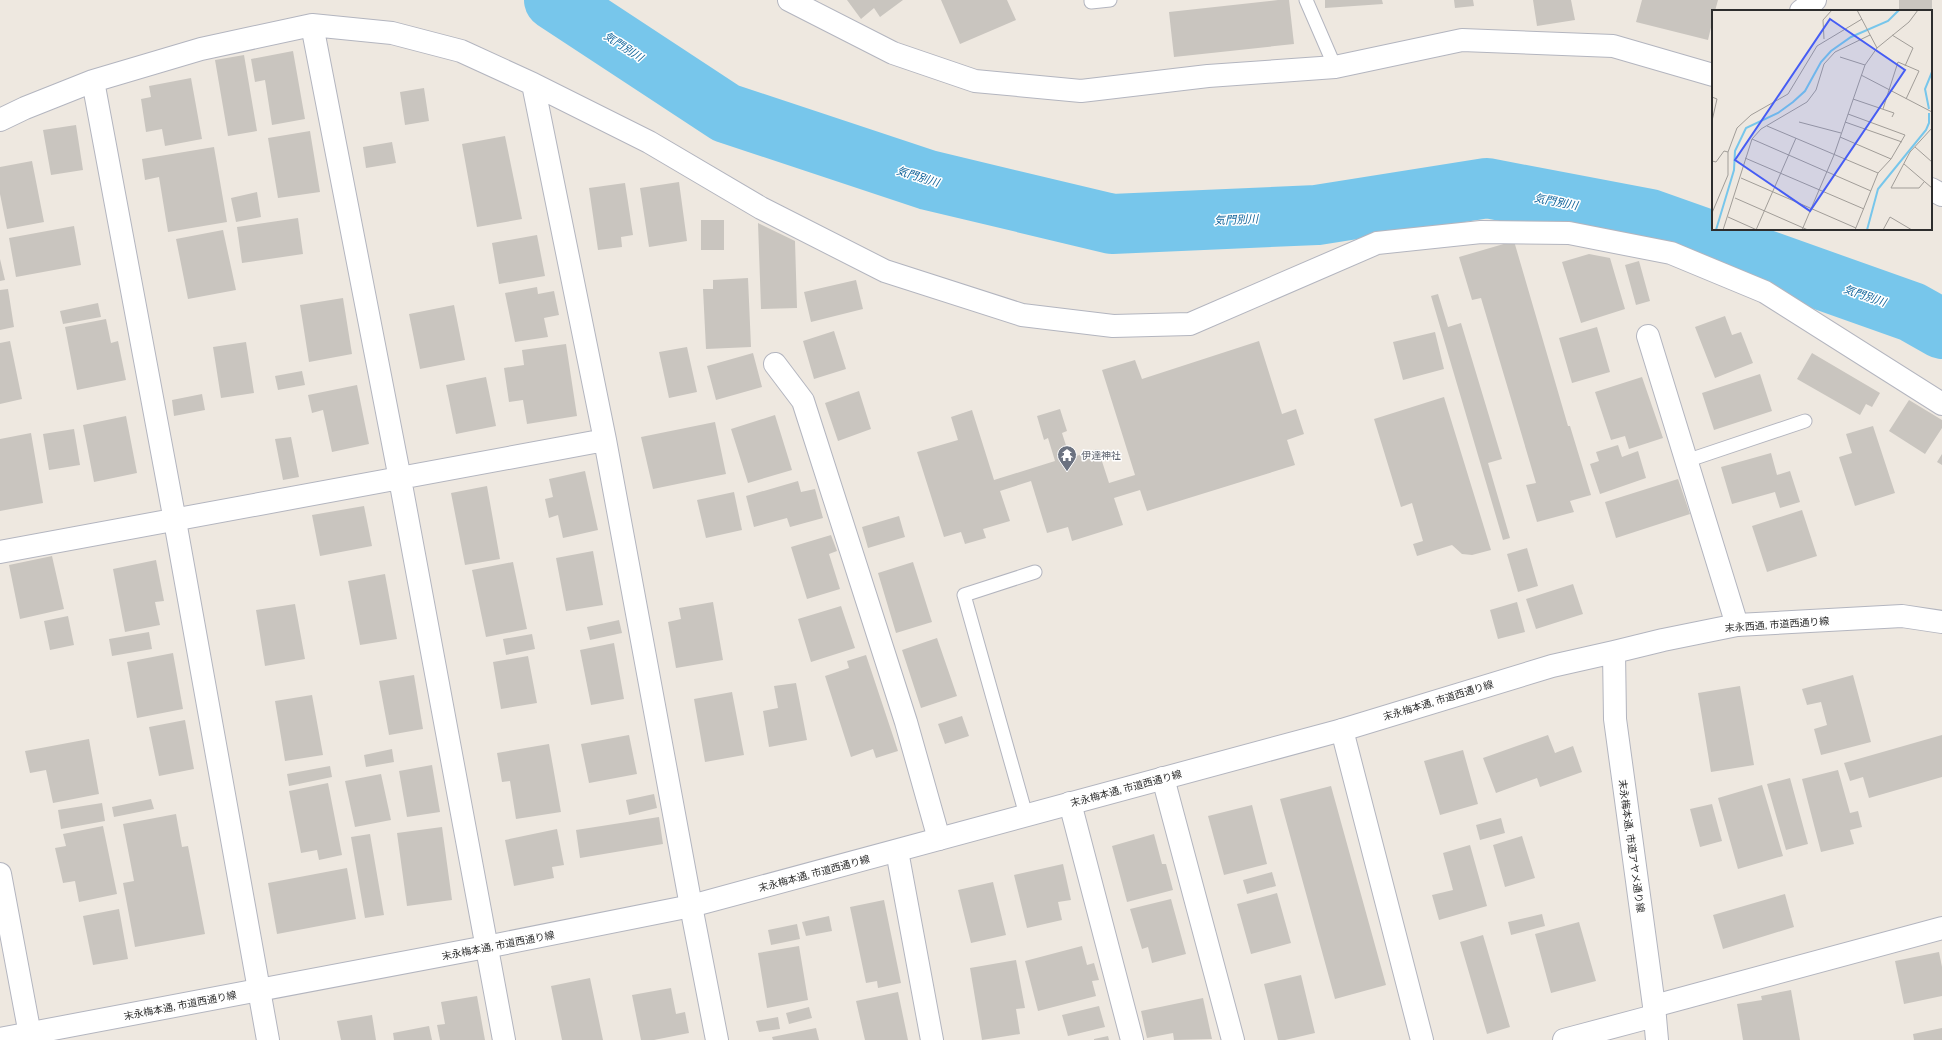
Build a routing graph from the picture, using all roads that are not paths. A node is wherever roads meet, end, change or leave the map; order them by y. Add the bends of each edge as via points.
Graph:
1 (789, 0) edge
2 (1091, 0) edge
3 (1110, 0) edge
4 (1306, 0) edge
5 (1815, 0) edge
6 (1802, 10) edge
7 (312, 25) junction
8 (1336, 67) junction
9 (1712, 74) edge
10 (93, 81) junction
11 (534, 84) junction
12 (0, 120) edge
13 (1932, 190) edge
14 (1942, 195) edge
15 (1648, 336) dead end
16 (774, 364) dead end
17 (1942, 404) edge
18 (1805, 421) dead end
19 (605, 440) junction
20 (1686, 460) junction
21 (400, 479) junction
22 (175, 521) junction
23 (0, 552) edge
24 (1034, 572) dead end
25 (1942, 622) edge
26 (1737, 625) junction
27 (1614, 652) junction
28 (1342, 730) junction
29 (1163, 778) junction
30 (1070, 803) junction
31 (1026, 815) junction
32 (939, 839) junction
33 (897, 851) junction
34 (0, 874) edge
35 (691, 906) junction
36 (1942, 928) edge
37 (486, 947) junction
38 (259, 990) junction
39 (1654, 1011) junction
40 (31, 1037) edge
41 (0, 1039) edge
42 (268, 1040) edge
43 (504, 1040) edge
44 (717, 1040) edge
45 (932, 1040) edge
46 (1132, 1040) edge
47 (1233, 1040) edge
48 (1422, 1040) edge
49 (1564, 1040) edge
50 (1657, 1040) edge

1 - 8 street via 893,53 975,81 1081,91 1208,76
2 - 3 lane
4 - 8 lane
5 - 6 street
7 - 10 street via 201,49
7 - 11 street via 392,32 461,51
7 - 21 street
8 - 9 street via 1462,40 1613,46
10 - 12 street
10 - 22 street
11 - 17 street via 649,142 761,208 885,271 1022,315 1113,326 1190,324 1376,243 1481,232 1569,233 1671,254 1766,292
11 - 19 street
13 - 14 street
15 - 20 street
16 - 32 street via 803,401 906,722
18 - 20 lane
19 - 21 street
19 - 35 street
20 - 26 street
21 - 22 street
21 - 37 street
22 - 23 street
22 - 38 street
24 - 31 lane via 964,595
25 - 26 street, 末永西通, 市道西通り線 via 1902,616
26 - 27 street, 末永西通, 市道西通り線
27 - 28 street, 末永梅本通, 市道西通り線 via 1552,666
27 - 39 street, 末永梅本通, 市道アヤメ通り線 via 1615,719
28 - 29 street, 末永梅本通, 市道西通り線
28 - 48 street
29 - 30 street, 末永梅本通, 市道西通り線
29 - 47 street
30 - 31 street, 末永梅本通, 市道西通り線
30 - 46 street
31 - 32 street, 末永梅本通, 市道西通り線
32 - 33 street, 末永梅本通, 市道西通り線
33 - 35 street, 末永梅本通, 市道西通り線
33 - 45 street
34 - 40 street
35 - 37 street, 末永梅本通, 市道西通り線
35 - 44 street
36 - 39 street
37 - 38 street, 末永梅本通, 市道西通り線
37 - 43 street
38 - 40 street, 末永梅本通, 市道西通り線
38 - 42 street
39 - 49 street
39 - 50 street, 末永梅本通, 市道アヤメ通り線
40 - 41 street, 末永梅本通, 市道西通り線

